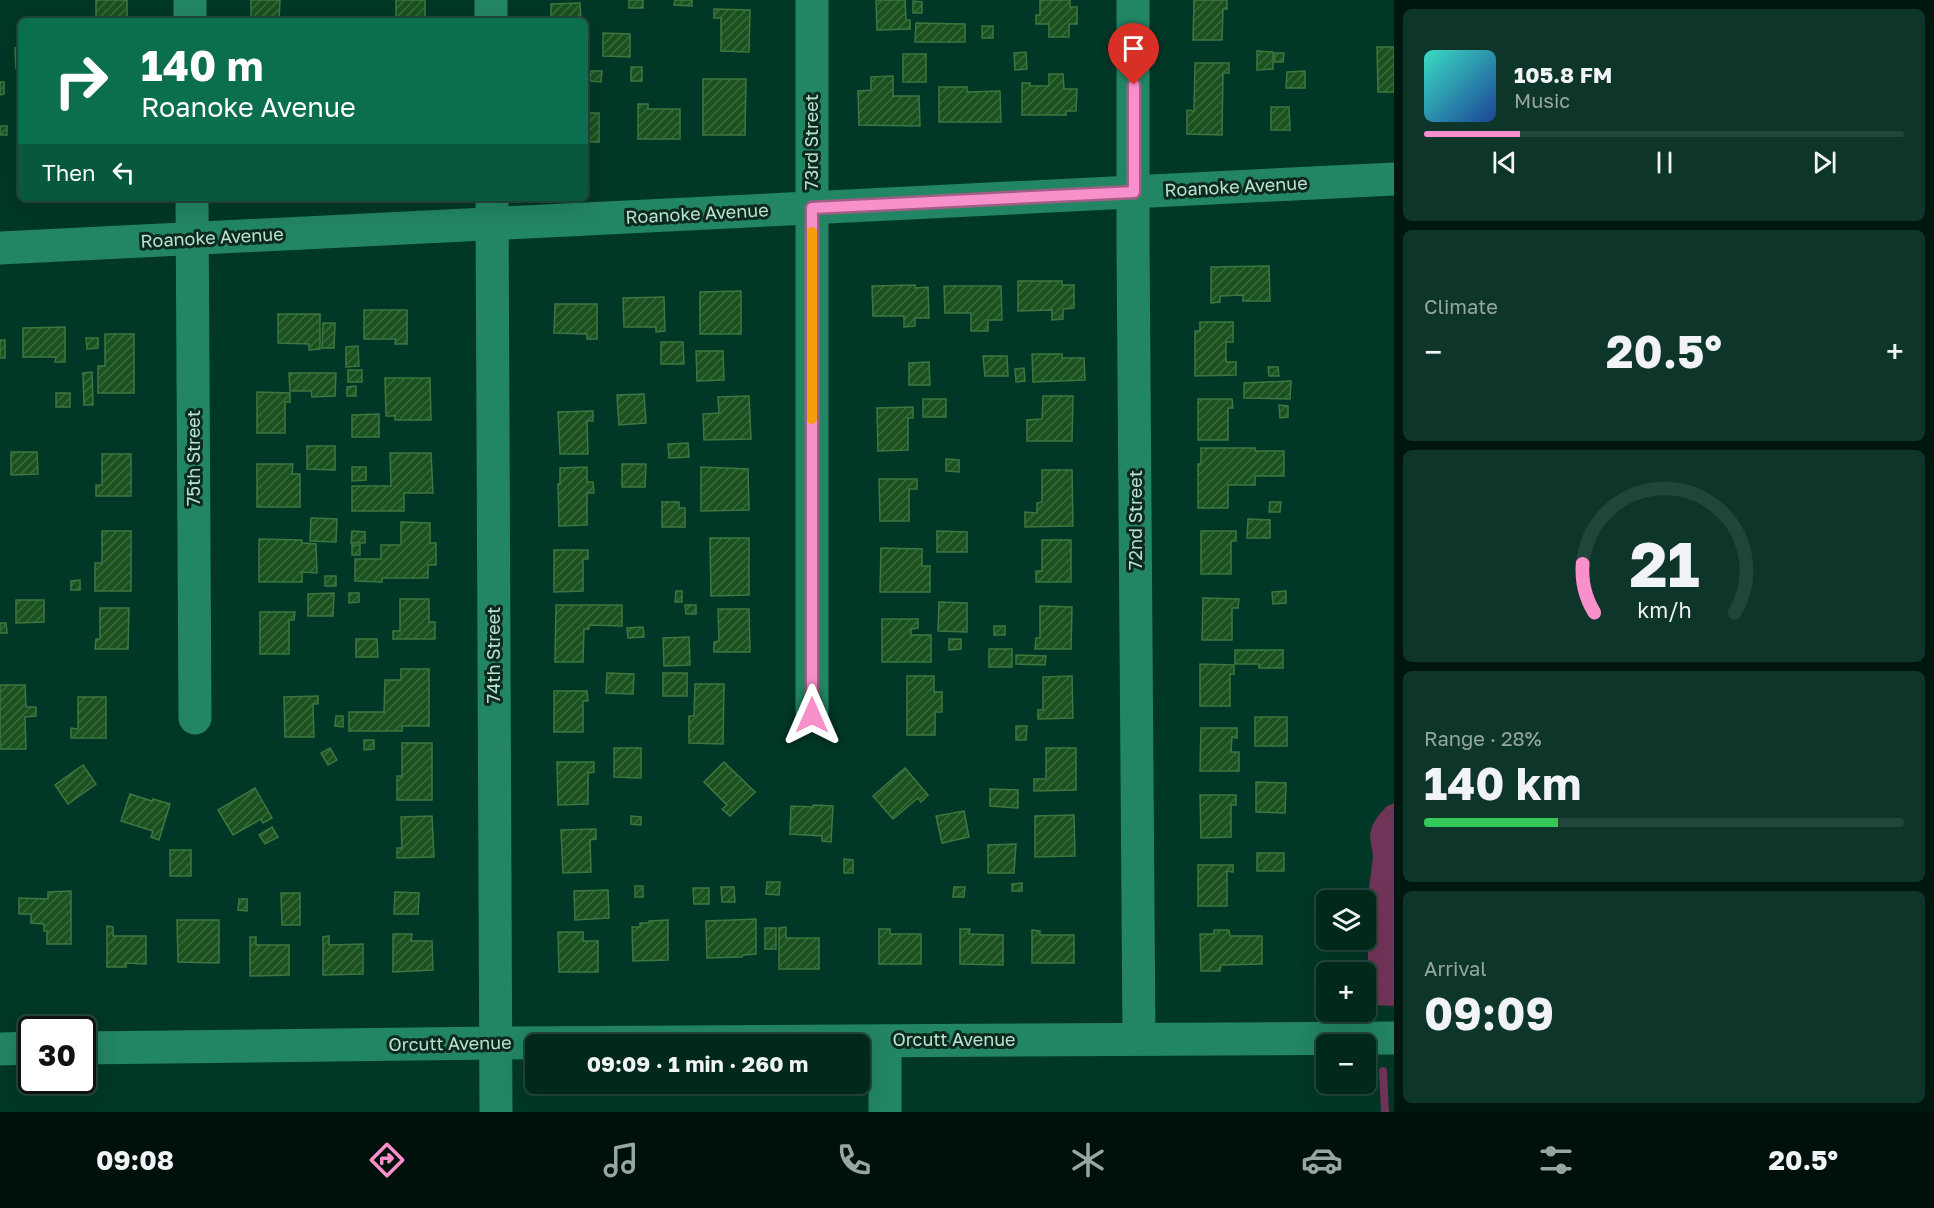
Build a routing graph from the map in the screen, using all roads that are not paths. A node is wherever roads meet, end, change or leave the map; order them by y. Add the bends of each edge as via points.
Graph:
1 (190, 0) edge
2 (491, 0) edge
3 (812, 0) edge
4 (1133, 0) edge
5 (190, 18) edge
6 (491, 18) edge
7 (1394, 179) edge
8 (1134, 192) junction
9 (192, 201) edge
10 (812, 208) junction
11 (493, 211) edge
12 (192, 238) junction
13 (0, 248) edge
14 (812, 715) dead end
15 (195, 718) dead end
16 (1394, 1038) edge
17 (1139, 1039) junction
18 (885, 1041) junction
19 (495, 1043) junction
20 (18, 1048) edge
21 (96, 1048) edge
22 (0, 1049) edge
23 (496, 1112) edge
24 (885, 1112) edge

1 - 5 street
2 - 6 street
3 - 10 street, 73rd Street
4 - 8 street, 72nd Street
7 - 8 street, Roanoke Avenue
8 - 10 street, Roanoke Avenue
8 - 17 street, 72nd Street
9 - 12 street, 75th Street
10 - 11 street, Roanoke Avenue
10 - 14 street, 73rd Street
11 - 12 street, Roanoke Avenue
11 - 19 street, 74th Street
12 - 13 street, Roanoke Avenue
12 - 15 street, 75th Street
16 - 17 street, Orcutt Avenue
17 - 18 street, Orcutt Avenue
18 - 19 street, Orcutt Avenue
18 - 24 street
19 - 21 street, Orcutt Avenue
19 - 23 street, 74th Street
20 - 22 street

